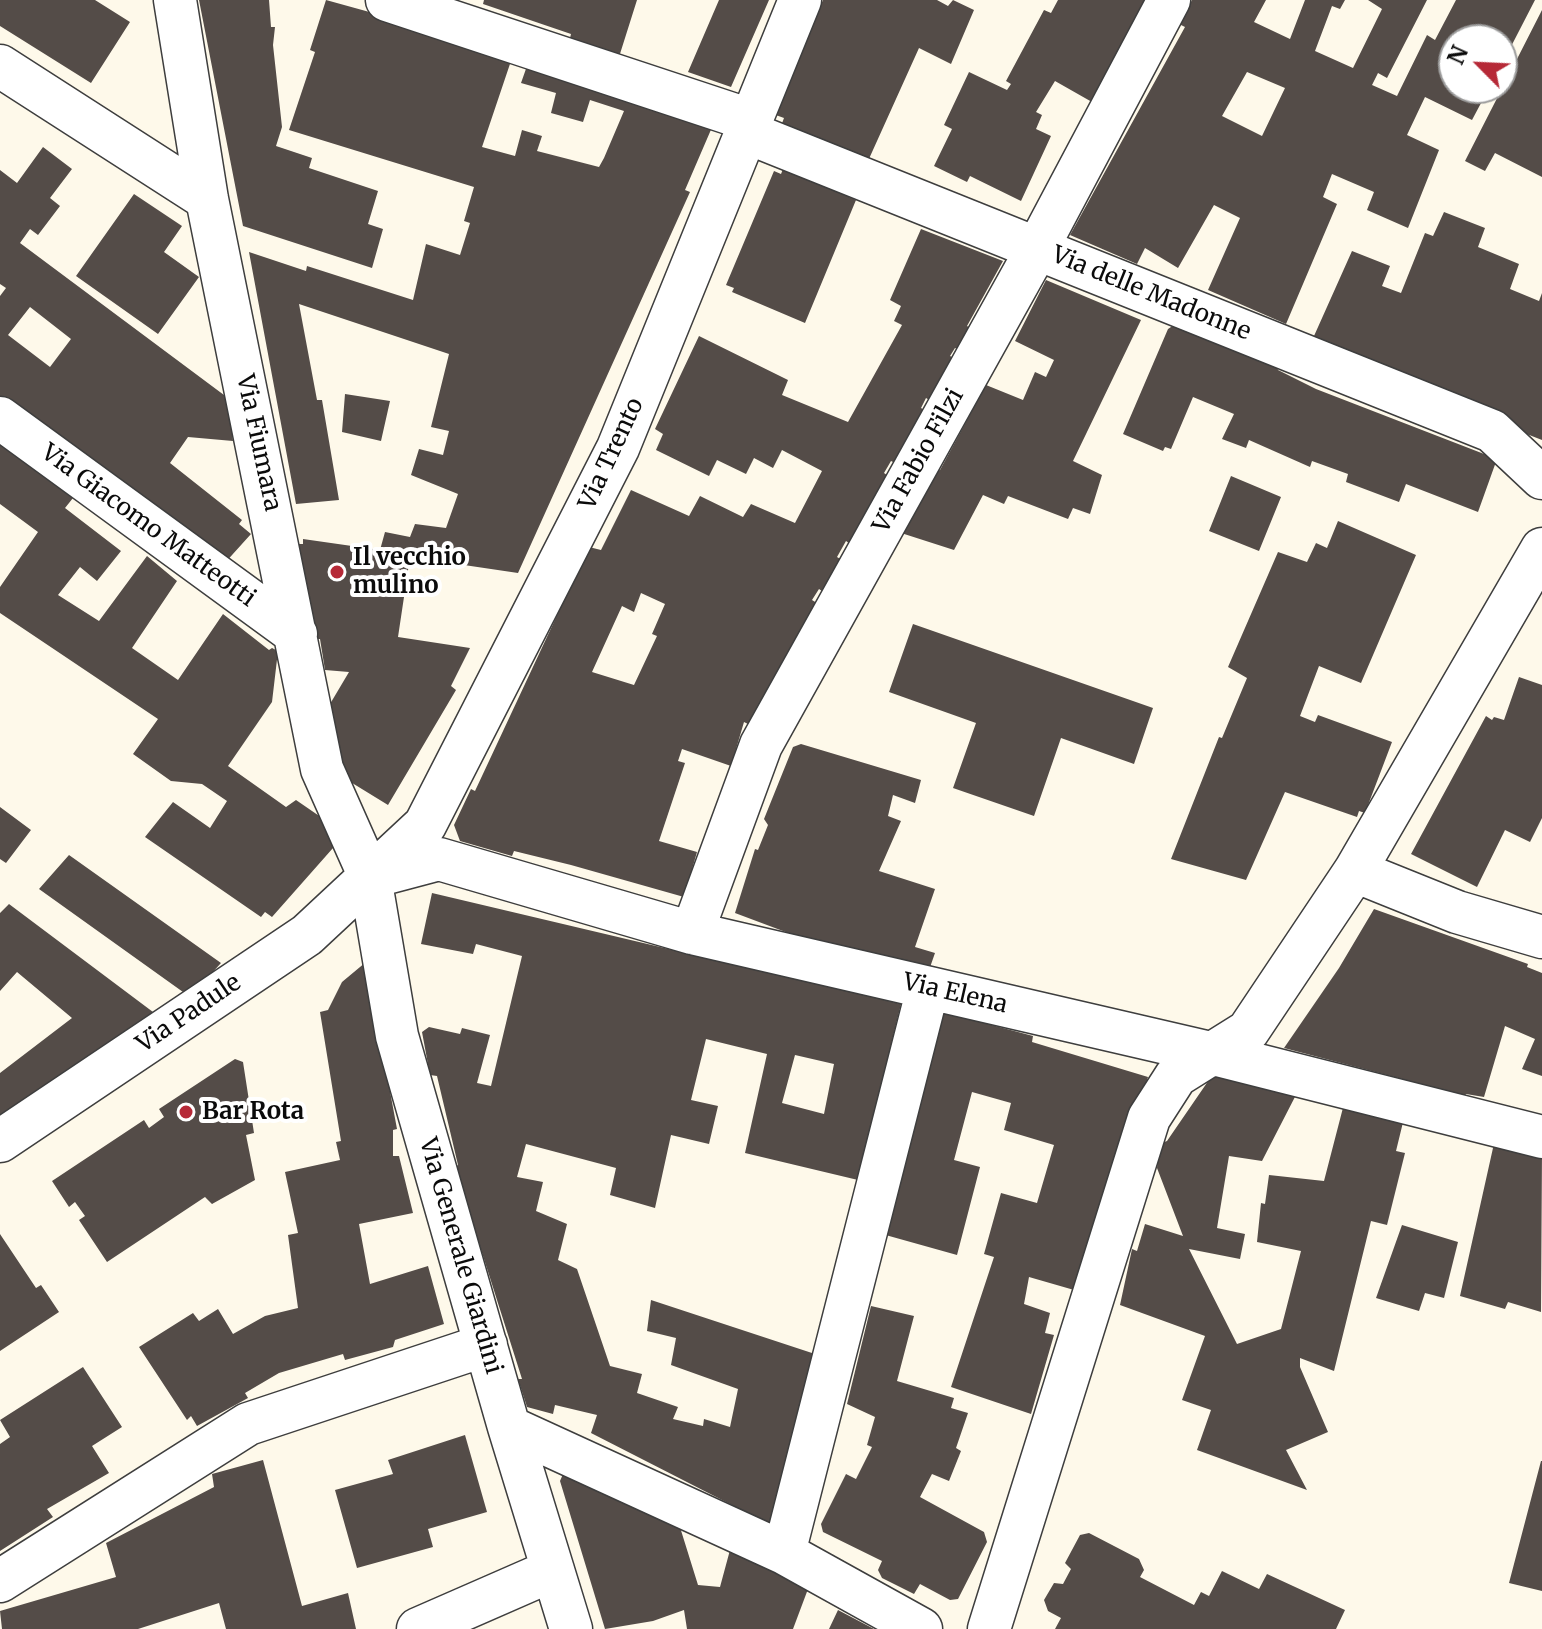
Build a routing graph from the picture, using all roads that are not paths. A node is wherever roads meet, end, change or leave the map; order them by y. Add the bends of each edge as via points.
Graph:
1 (175, 0) edge
2 (387, 0) edge
3 (800, 0) edge
4 (1169, 0) edge
5 (0, 66) edge
6 (748, 126) junction
7 (207, 199) junction
8 (1037, 249) junction
9 (0, 418) edge
10 (1542, 478) edge
11 (1542, 549) edge
12 (296, 634) junction
13 (1355, 871) junction
14 (370, 877) junction
15 (692, 933) junction
16 (1542, 937) edge
17 (928, 988) junction
18 (1210, 1053) junction
19 (1542, 1137) edge
20 (0, 1141) edge
21 (486, 1345) junction
22 (509, 1427) junction
23 (784, 1553) junction
24 (553, 1570) junction
25 (0, 1581) edge
26 (418, 1629) edge
27 (571, 1629) edge
28 (921, 1629) edge
29 (989, 1629) edge

1 - 7 street, Via Fiumara
2 - 6 street, Via delle Madonne
3 - 6 street, Via Trento
4 - 8 street, Via Fabio Filzi
5 - 7 street
6 - 8 street, Via delle Madonne
6 - 14 street, Via Trento via 618,448 425,825
7 - 12 street, Via Fiumara
8 - 10 street, Via delle Madonne via 1492,431
8 - 15 street, Via Fabio Filzi via 761,745
9 - 12 street, Via Giacomo Matteotti
11 - 13 street
12 - 14 street, Via Fiumara via 322,769
13 - 16 street via 1457,912
13 - 18 street via 1248,1031
14 - 15 street, Via Elena via 439,859
14 - 20 street, Via Padule via 307,935
14 - 21 street, Via Generale Giardini via 397,1036
15 - 17 street, Via Elena
17 - 18 street, Via Elena
17 - 23 street
18 - 19 street, Via Elena
18 - 29 street via 1176,1076 1149,1118
21 - 22 street, Via Generale Giardini
21 - 25 street via 248,1424
22 - 23 street
22 - 24 street, Via Generale Giardini
23 - 28 street
24 - 26 street
24 - 27 street, Via Generale Giardini

